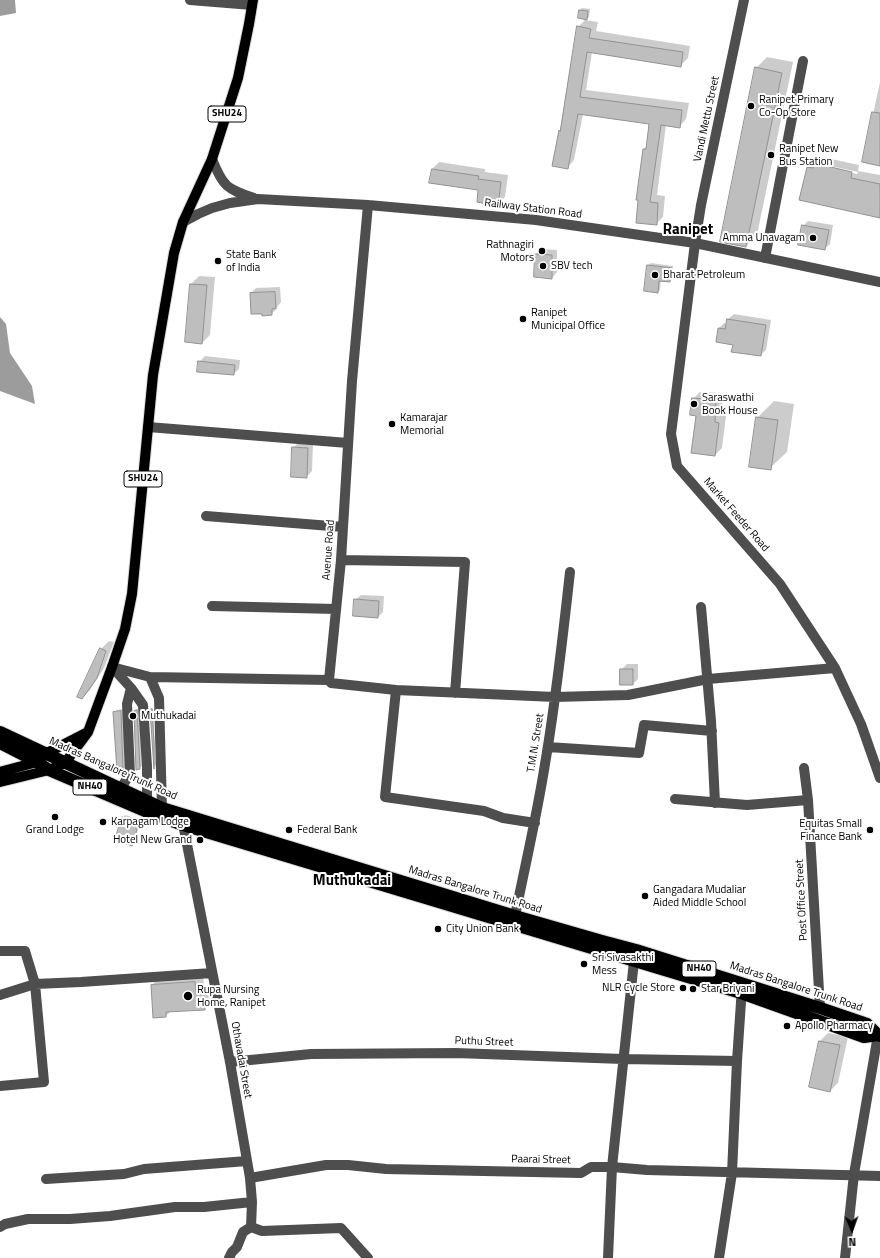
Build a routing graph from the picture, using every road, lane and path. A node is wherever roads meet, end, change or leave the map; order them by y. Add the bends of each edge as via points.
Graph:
1 (190, 0) edge
2 (744, 0) edge
3 (252, 3) edge
4 (803, 61) dead end
5 (212, 160) junction
6 (258, 199) junction
7 (368, 205) junction
8 (183, 222) junction
9 (695, 243) junction
10 (765, 258) junction
11 (880, 282) edge
12 (148, 427) junction
13 (348, 443) junction
14 (206, 516) dead end
15 (343, 527) junction
16 (341, 560) junction
17 (570, 572) dead end
18 (212, 606) dead end
19 (701, 607) dead end
20 (336, 609) junction
21 (112, 667) junction
22 (835, 668) junction
23 (150, 677) junction
24 (708, 679) junction
25 (329, 680) junction
26 (131, 688) junction
27 (396, 690) junction
28 (455, 693) junction
29 (555, 697) junction
30 (712, 731) junction
31 (0, 732) edge
32 (88, 732) junction
33 (0, 743) edge
34 (548, 747) junction
35 (47, 753) junction
36 (37, 762) junction
37 (65, 763) junction
38 (804, 768) dead end
39 (48, 770) junction
40 (0, 772) edge
41 (880, 778) edge
42 (0, 782) edge
43 (121, 788) junction
44 (675, 799) dead end
45 (808, 800) junction
46 (147, 801) junction
47 (715, 803) junction
48 (162, 808) junction
49 (182, 819) junction
50 (534, 823) junction
51 (511, 920) junction
52 (607, 948) junction
53 (0, 951) edge
54 (634, 961) junction
55 (212, 973) junction
56 (35, 984) junction
57 (742, 988) junction
58 (0, 995) edge
59 (820, 1008) junction
60 (879, 1035) edge
61 (624, 1059) junction
62 (738, 1061) junction
63 (230, 1062) junction
64 (0, 1086) edge
65 (247, 1161) junction
66 (612, 1167) junction
67 (732, 1173) junction
68 (854, 1174) junction
69 (880, 1176) edge
70 (250, 1178) junction
71 (46, 1179) dead end
72 (252, 1202) junction
73 (0, 1227) edge
74 (251, 1227) junction
75 (229, 1258) edge
76 (368, 1258) edge
77 (608, 1258) edge
78 (719, 1258) edge
79 (845, 1258) edge

1 - 3 street
2 - 9 street, Vandi Mettu Street
3 - 5 main road, SHU24 via 238,78
4 - 10 street
5 - 6 street via 224,184 234,191
5 - 8 main road, SHU24
6 - 7 street, Railway Station Road
6 - 8 street, Railway Station Road via 212,208
7 - 9 street, Railway Station Road via 536,220
7 - 13 street, Avenue Road
8 - 12 main road, SHU24 via 174,253 153,375
9 - 10 street, Railway Station Road
9 - 22 street, Market Feeder Road via 670,434 677,466 780,584
10 - 11 street, Railway Station Road
12 - 13 street
12 - 21 main road, SHU24 via 132,594
13 - 15 street, Avenue Road
14 - 15 street
15 - 16 street, Avenue Road
16 - 20 street, Avenue Road
16 - 28 street via 465,562
17 - 29 street, T.M.N. Street
18 - 20 street
19 - 24 street
20 - 25 street, Avenue Road
21 - 23 street
21 - 26 street
21 - 32 main road, SHU24
22 - 24 street
22 - 41 street, Market Feeder Road via 861,724
23 - 25 street
23 - 48 street via 159,698
24 - 29 street via 628,695
24 - 30 street
25 - 27 street via 331,683
26 - 43 street via 127,704 130,774
26 - 46 street via 143,705
27 - 28 street
27 - 50 street via 385,797 484,811 503,818
28 - 29 street
29 - 34 street, T.M.N. Street
30 - 34 street via 644,725 639,753
30 - 47 street
31 - 35 highway, Madras Bangalore Trunk Road / NH40
32 - 35 main road
32 - 37 main road
33 - 36 highway, NH40
34 - 50 street, T.M.N. Street
35 - 36 main road
35 - 37 highway, Madras Bangalore Trunk Road / NH40
36 - 39 highway, NH40
36 - 40 main road
37 - 39 main road
37 - 43 highway, Madras Bangalore Trunk Road / NH40
38 - 45 street, Post Office Street
39 - 42 main road
39 - 49 highway, NH40 via 145,811
43 - 46 highway, Madras Bangalore Trunk Road / NH40
44 - 47 street
45 - 47 street via 747,805
45 - 59 street, Post Office Street
46 - 48 highway, Madras Bangalore Trunk Road / NH40
48 - 49 highway, Madras Bangalore Trunk Road / NH40
49 - 51 highway, Madras Bangalore Trunk Road / NH40
49 - 55 street, Othavadai Street
50 - 51 street, T.M.N. Street
51 - 52 highway, Madras Bangalore Trunk Road / NH40
52 - 54 highway, Madras Bangalore Trunk Road / NH40
52 - 57 highway, Madras Bangalore Trunk Road / NH40 via 636,950
53 - 56 street via 25,951
54 - 57 highway, Madras Bangalore Trunk Road / NH40
54 - 61 street
55 - 56 street
55 - 63 street, Othavadai Street
56 - 58 street
56 - 64 street via 44,1082
57 - 59 highway, Madras Bangalore Trunk Road / NH40
57 - 60 highway, Madras Bangalore Trunk Road / NH40 via 864,1037
57 - 62 street
59 - 60 highway, Madras Bangalore Trunk Road / NH40 via 867,1024
60 - 68 street
61 - 62 street, Puthu Street
61 - 63 street, Puthu Street via 456,1053 311,1054
61 - 66 street
62 - 67 street
63 - 65 street, Othavadai Street
65 - 70 street, Othavadai Street
65 - 71 street
66 - 67 street, Paarai Street
66 - 70 street, Paarai Street via 591,1167 581,1173 386,1169 326,1165
66 - 77 street
67 - 68 street, Paarai Street
67 - 78 street
68 - 69 street, Paarai Street
68 - 79 street
70 - 72 street, Othavadai Street
72 - 73 street via 175,1207 110,1216 28,1219
72 - 74 street, Othavadai Street
74 - 75 street via 243,1232
74 - 76 street via 262,1231 341,1228

